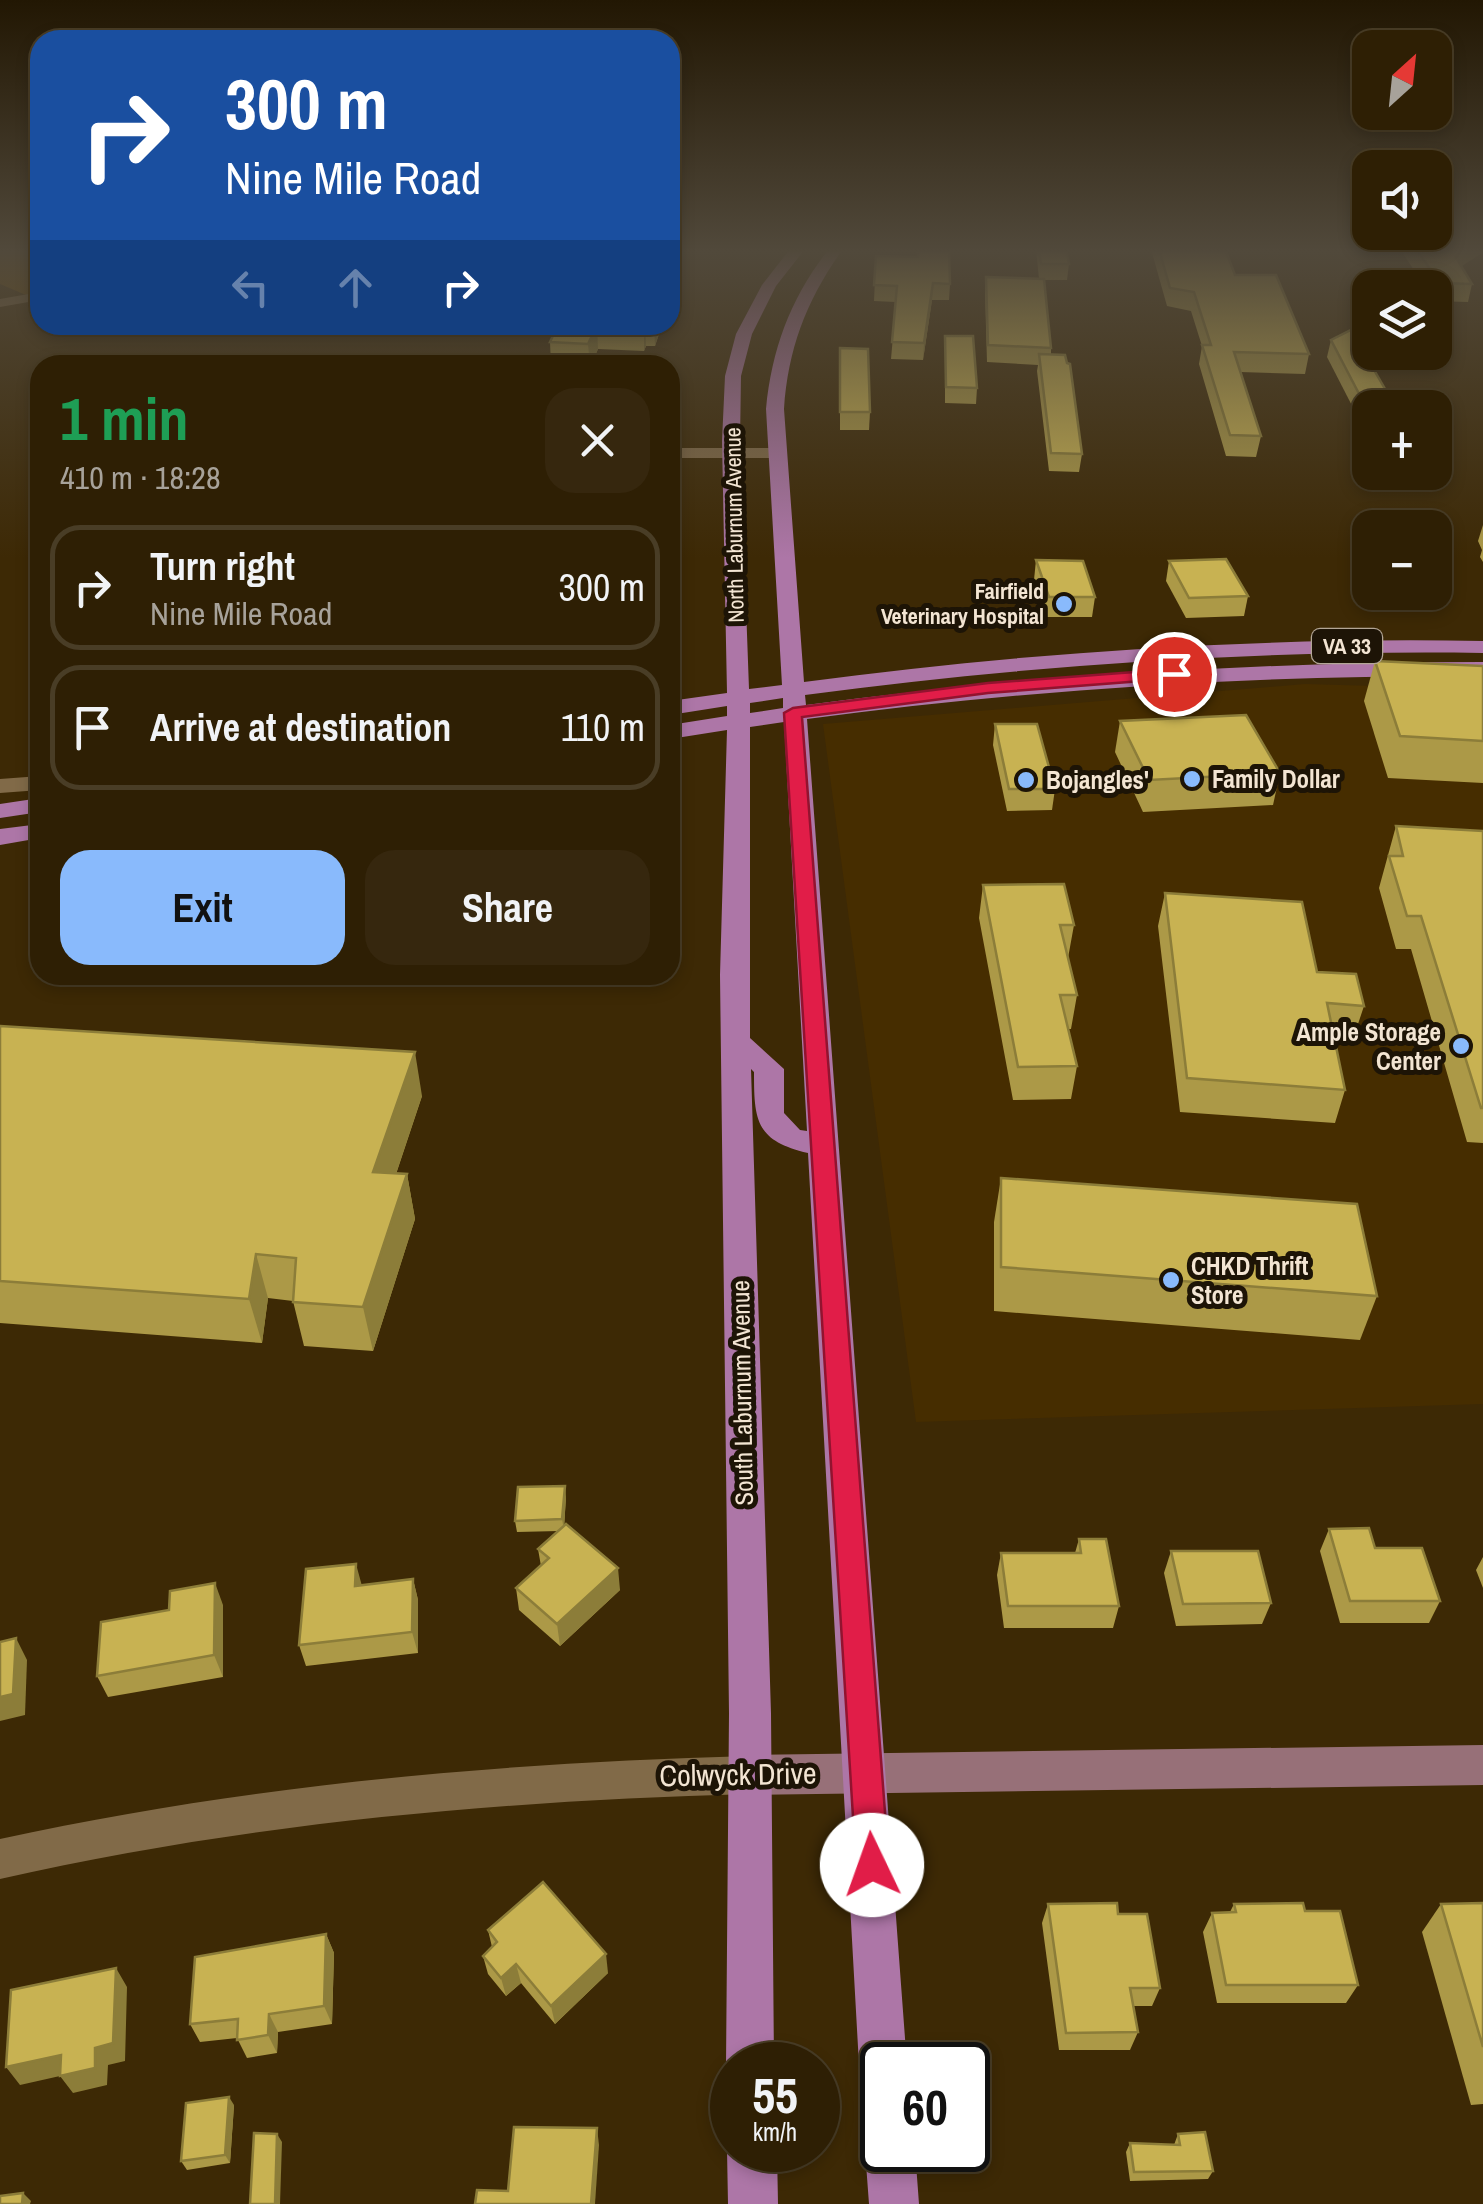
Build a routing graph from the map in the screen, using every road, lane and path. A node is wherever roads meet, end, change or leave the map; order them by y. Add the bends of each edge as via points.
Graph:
1 (739, 352) edge
2 (782, 352) edge
3 (680, 453) edge
4 (732, 453) junction
5 (778, 453) junction
6 (1483, 648) edge
7 (1483, 669) edge
8 (792, 701) junction
9 (680, 708) edge
10 (738, 709) junction
11 (680, 729) edge
12 (30, 783) edge
13 (0, 786) edge
14 (30, 806) edge
15 (0, 811) edge
16 (30, 832) edge
17 (0, 837) edge
18 (735, 1041) junction
19 (826, 1146) junction
20 (1483, 1765) edge
21 (866, 1773) junction
22 (749, 1775) junction
23 (0, 1860) edge
24 (750, 2042) edge
25 (883, 2042) edge
26 (752, 2172) edge
27 (892, 2172) edge
28 (752, 2204) edge
29 (894, 2204) edge

1 - 4 main road, North Laburnum Avenue
2 - 5 main road, North Laburnum Avenue
3 - 4 street
4 - 5 street
4 - 10 main road, North Laburnum Avenue
5 - 8 main road, North Laburnum Avenue
6 - 8 main road, VA 33 via 1118,654 964,667
7 - 8 main road, VA 33 via 1105,678
8 - 10 main road, VA 33
8 - 19 main road
9 - 10 main road, VA 33
10 - 11 main road, VA 33
10 - 18 main road, South Laburnum Avenue
12 - 13 street
14 - 15 main road
16 - 17 main road
18 - 19 main road via 769,1069 768,1116 790,1138
18 - 22 main road, South Laburnum Avenue
19 - 21 main road
20 - 21 street, Colwyck Drive
21 - 22 street, Colwyck Drive
21 - 25 main road
22 - 23 street, Colwyck Drive via 483,1784 313,1802
22 - 24 main road, South Laburnum Avenue
26 - 28 main road
27 - 29 main road

